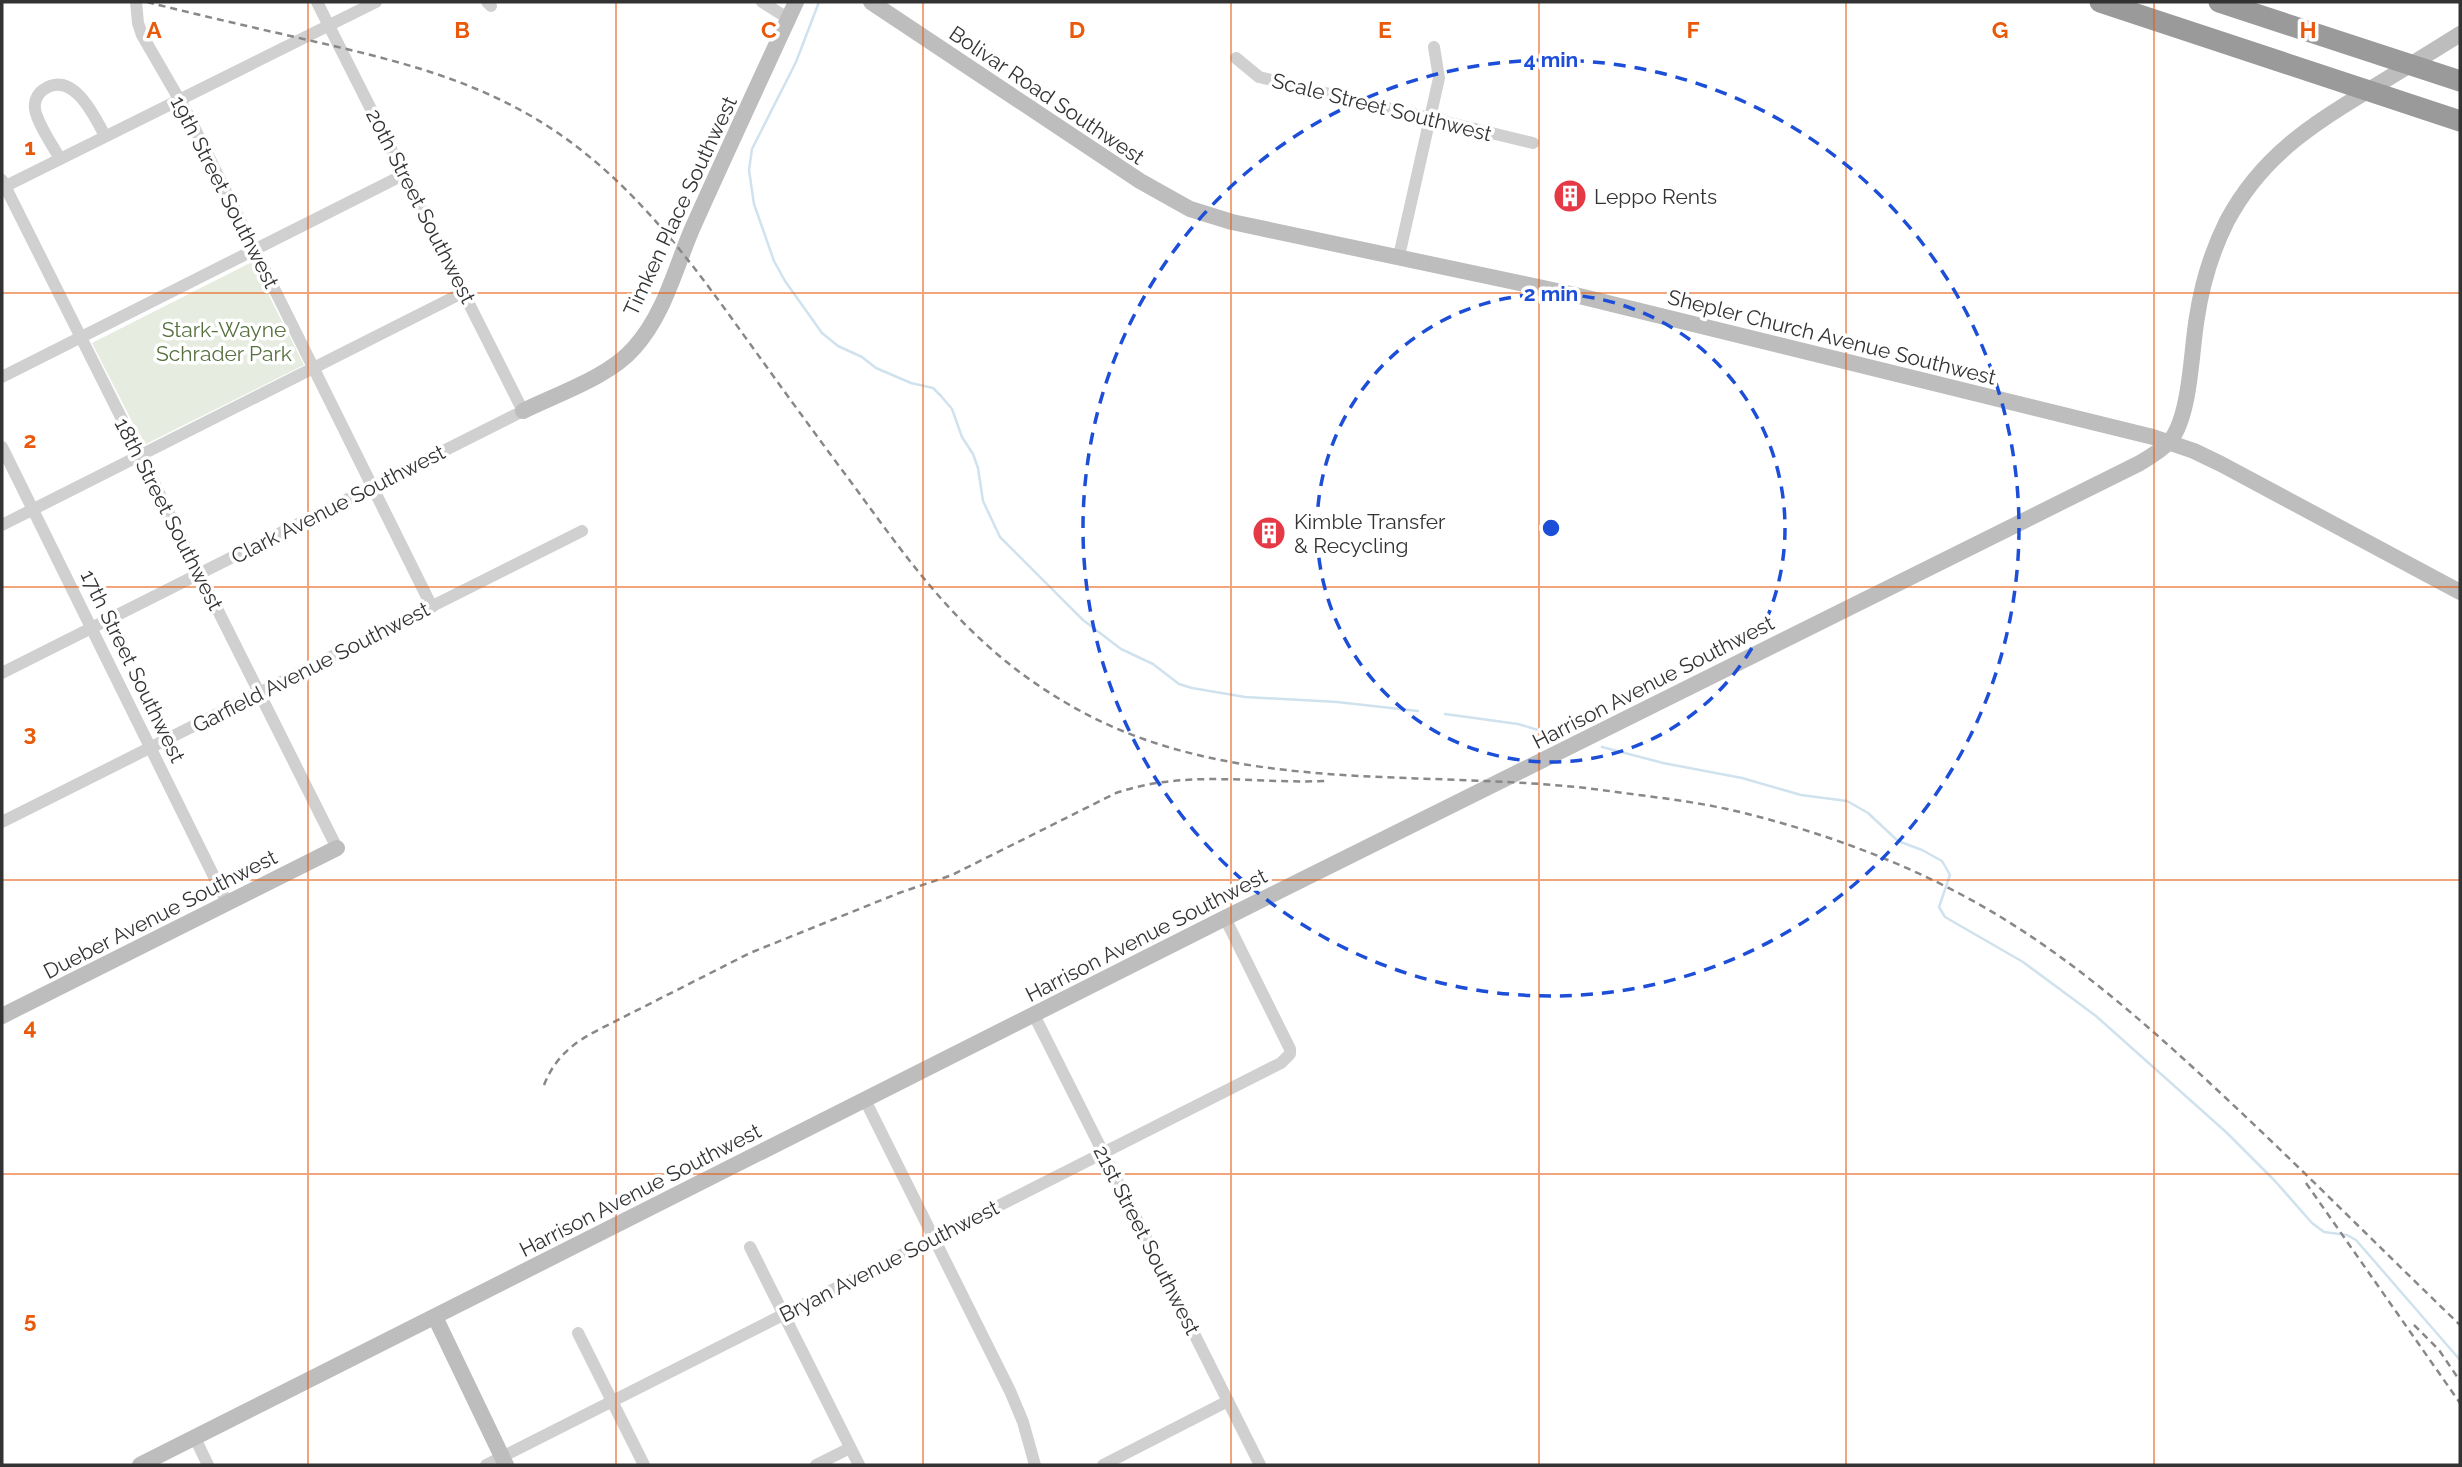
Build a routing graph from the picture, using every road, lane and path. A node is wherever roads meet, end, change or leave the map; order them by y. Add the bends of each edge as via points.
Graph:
1 (136, 2) edge
2 (317, 2) edge
3 (376, 2) edge
4 (762, 2) edge
5 (796, 2) edge
6 (871, 2) edge
7 (2100, 2) edge
8 (2219, 2) edge
9 (789, 19) junction
10 (330, 25) junction
11 (2455, 38) edge
12 (1434, 47) dead end
13 (1236, 58) dead end
14 (2460, 81) edge
15 (179, 99) junction
16 (1430, 120) junction
17 (2460, 121) edge
18 (105, 136) junction
19 (1534, 143) dead end
20 (60, 159) junction
21 (405, 174) junction
22 (3, 185) edge
23 (1167, 198) joint
24 (254, 250) junction
25 (1399, 256) junction
26 (464, 292) junction
27 (80, 337) junction
28 (314, 369) junction
29 (2, 377) edge
30 (523, 411) junction
31 (2169, 442) junction
32 (2, 447) edge
33 (140, 456) junction
34 (372, 487) junction
35 (33, 509) junction
36 (2, 525) edge
37 (582, 531) dead end
38 (199, 574) junction
39 (2460, 592) edge
40 (432, 607) junction
41 (91, 629) junction
42 (2, 673) edge
43 (258, 693) junction
44 (150, 748) junction
45 (2, 822) edge
46 (337, 848) joint
47 (227, 903) junction
48 (1225, 918) junction
49 (1034, 1015) junction
50 (2, 1016) edge
51 (865, 1100) junction
52 (1102, 1152) junction
53 (934, 1237) junction
54 (750, 1247) dead end
55 (783, 1314) junction
56 (435, 1317) junction
57 (578, 1333) dead end
58 (612, 1401) junction
59 (1228, 1401) junction
60 (195, 1438) junction
61 (850, 1448) junction
62 (504, 1461) edge
63 (140, 1465) edge
64 (208, 1465) edge
65 (486, 1465) edge
66 (644, 1465) edge
67 (816, 1465) edge
68 (859, 1465) edge
69 (1035, 1465) edge
70 (1103, 1465) edge
71 (1260, 1465) edge

1 - 15 street, 19th Street Southwest via 142,35
2 - 10 street, 20th Street Southwest
3 - 10 street
4 - 9 street
5 - 9 street, Timken Place Southwest
6 - 23 street, Bolivar Road Southwest
7 - 17 highway
8 - 14 highway
9 - 30 street, Timken Place Southwest via 663,304 646,331 634,348 602,372
10 - 15 street
10 - 21 street, 20th Street Southwest
11 - 31 street via 2327,115 2277,154 2253,182 2228,220 2204,279 2185,403
12 - 16 street via 1439,78
13 - 16 street, Scale Street Southwest via 1259,78
15 - 18 street
15 - 24 street, 19th Street Southwest
16 - 19 street, Scale Street Southwest
16 - 25 street
18 - 20 street
18 - 20 street via 91,107 73,90 52,85 40,93 36,113
20 - 22 street
21 - 24 street
21 - 26 street, 20th Street Southwest
22 - 27 street, 18th Street Southwest
23 - 25 street, Shepler Church Avenue Southwest via 1232,222
24 - 27 street
24 - 28 street, 19th Street Southwest
25 - 31 street, Shepler Church Avenue Southwest
26 - 28 street
26 - 30 street, 20th Street Southwest
27 - 29 street
27 - 33 street, 18th Street Southwest
28 - 33 street
28 - 34 street, 19th Street Southwest
30 - 34 street, Clark Avenue Southwest
31 - 39 street, Shepler Church Avenue Southwest via 2221,464
31 - 48 street, Harrison Avenue Southwest via 2140,463
32 - 35 street, 17th Street Southwest
33 - 35 street
33 - 38 street, 18th Street Southwest
34 - 38 street, Clark Avenue Southwest
34 - 40 street, 19th Street Southwest
35 - 36 street
35 - 41 street, 17th Street Southwest
37 - 40 street, Garfield Avenue Southwest
38 - 41 street, Clark Avenue Southwest
38 - 43 street, 18th Street Southwest
40 - 43 street, Garfield Avenue Southwest
41 - 42 street, Clark Avenue Southwest
41 - 44 street, 17th Street Southwest
43 - 44 street, Garfield Avenue Southwest
43 - 46 street, 18th Street Southwest
44 - 45 street, Garfield Avenue Southwest
44 - 47 street, 17th Street Southwest
46 - 47 street, Dueber Avenue Southwest
47 - 50 street, Dueber Avenue Southwest
48 - 49 street, Harrison Avenue Southwest
48 - 52 street, Bryan Avenue Southwest via 1290,1054 1281,1063
49 - 51 street, Harrison Avenue Southwest
49 - 52 street, 21st Street Southwest
51 - 53 street
51 - 56 street, Harrison Avenue Southwest
52 - 53 street, Bryan Avenue Southwest
52 - 59 street, 21st Street Southwest
53 - 55 street, Bryan Avenue Southwest
53 - 69 street via 1010,1391
54 - 55 street
55 - 58 street, Bryan Avenue Southwest
55 - 61 street
56 - 60 street, Harrison Avenue Southwest
56 - 62 street
57 - 58 street
58 - 62 street, Bryan Avenue Southwest
58 - 66 street
59 - 70 street
59 - 71 street, 21st Street Southwest
60 - 63 street, Harrison Avenue Southwest
60 - 64 street
61 - 67 street
61 - 68 street
62 - 65 street, Bryan Avenue Southwest

